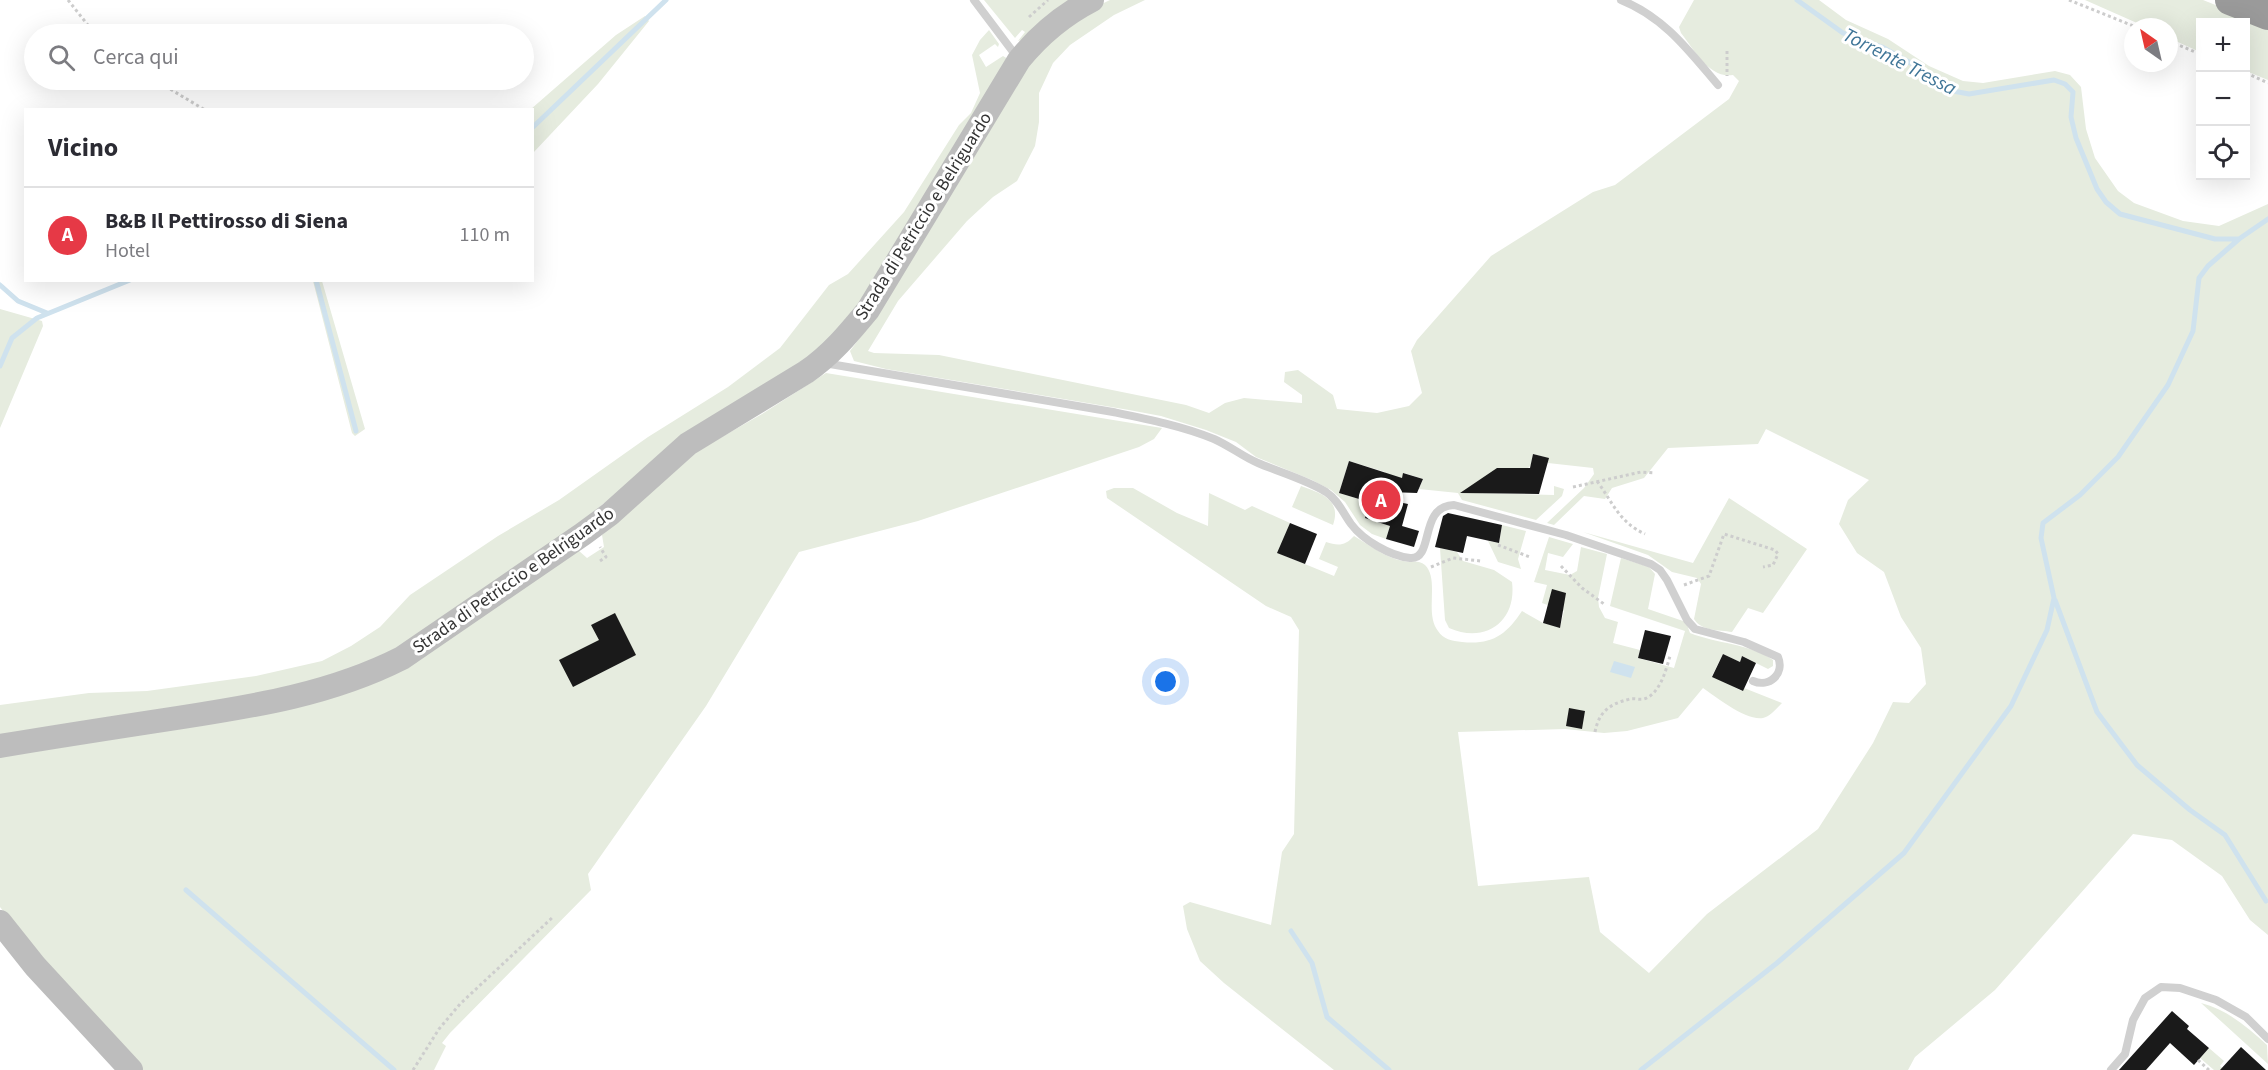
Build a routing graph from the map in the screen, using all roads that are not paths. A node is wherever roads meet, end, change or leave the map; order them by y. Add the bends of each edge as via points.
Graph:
1 (974, 0) edge
2 (1092, 0) edge
3 (1621, 0) edge
4 (2230, 0) edge
5 (2268, 15) edge
6 (1019, 60) junction
7 (1718, 85) road end
8 (820, 362) junction
9 (1753, 681) dead end
10 (0, 746) edge
11 (0, 922) edge
12 (2268, 1039) edge
13 (131, 1070) edge
14 (2110, 1070) edge

1 - 6 lane
2 - 6 street, Strada di Petriccio e Belriguardo via 1052,25
3 - 7 lane via 1665,26
4 - 5 highway
6 - 8 street, Strada di Petriccio e Belriguardo via 868,309
8 - 9 lane via 1113,412 1158,421 1213,439 1325,492 1337,502 1358,533 1381,548 1410,558 1422,551 1434,514 1444,505 1566,535 1638,558 1660,570 1695,628 1778,657 1780,668 1776,678 1760,684
8 - 10 street, Strada di Petriccio e Belriguardo via 688,444 583,534 402,658 373,673 272,703
11 - 13 street via 34,966
12 - 14 lane via 2246,1017 2216,1000 2180,988 2161,987 2145,998 2133,1020 2125,1054

